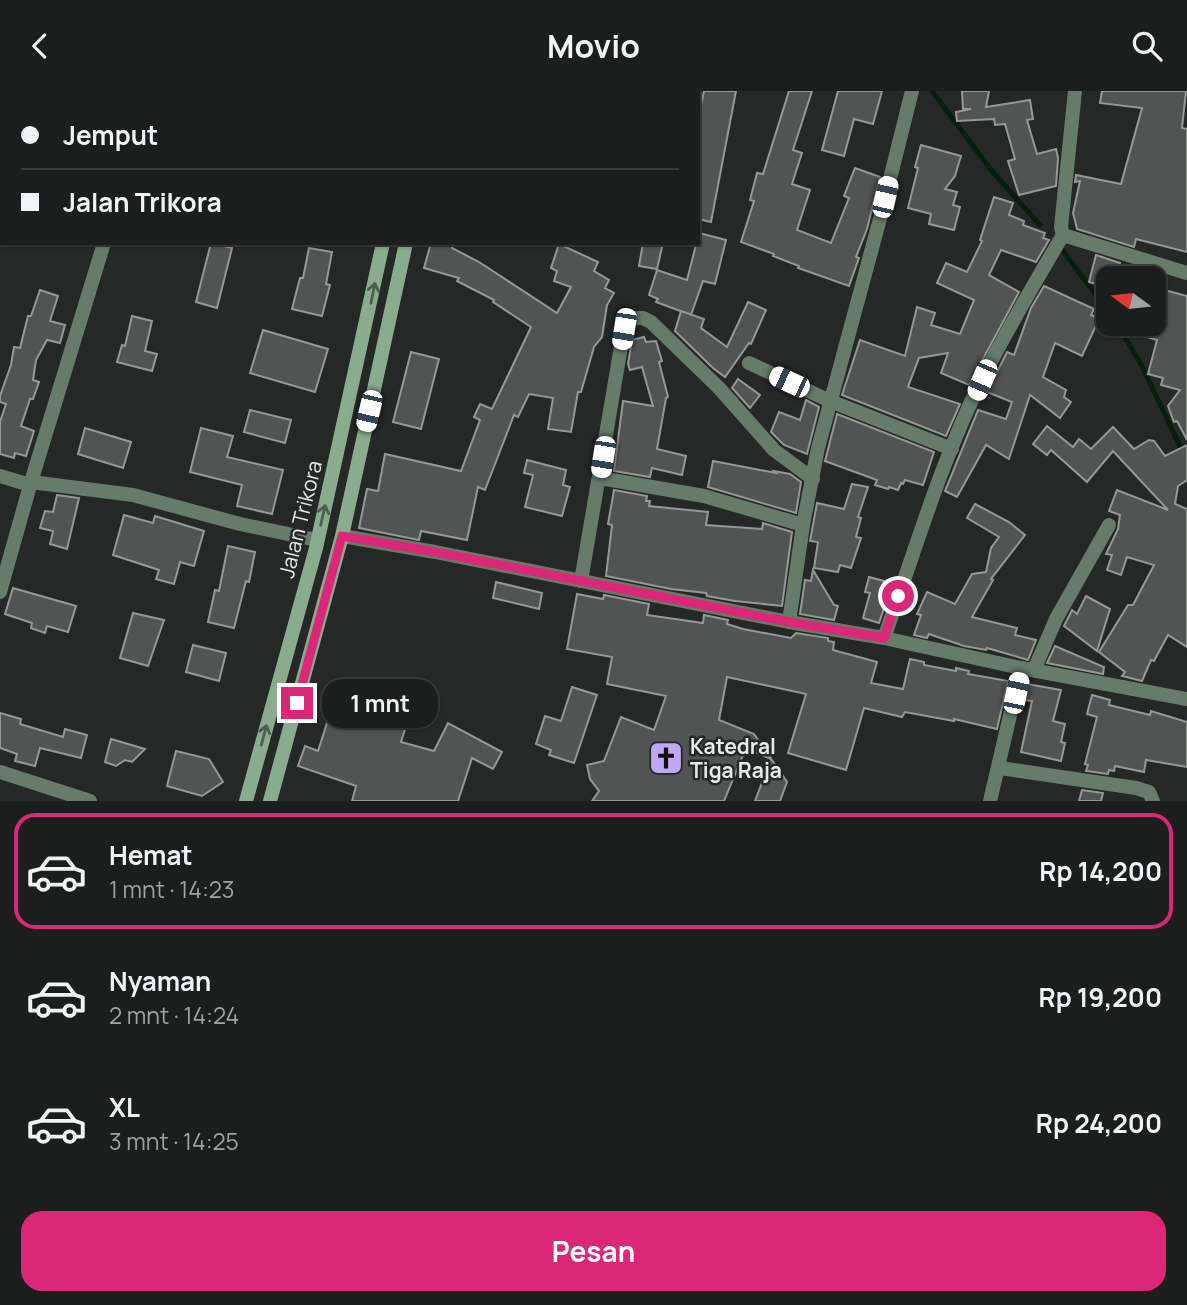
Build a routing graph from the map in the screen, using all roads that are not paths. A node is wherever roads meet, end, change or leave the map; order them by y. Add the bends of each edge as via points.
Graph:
1 (912, 91) edge
2 (1075, 91) edge
3 (1063, 235) junction
4 (103, 245) edge
5 (383, 245) edge
6 (406, 245) edge
7 (1187, 273) edge
8 (749, 363) dead end
9 (830, 401) junction
10 (952, 449) junction
11 (0, 477) edge
12 (600, 478) junction
13 (813, 479) junction
14 (30, 483) junction
15 (803, 525) junction
16 (1109, 525) dead end
17 (342, 536) junction
18 (317, 540) junction
19 (581, 581) junction
20 (0, 592) edge
21 (789, 622) junction
22 (884, 638) junction
23 (1027, 669) junction
24 (1187, 699) edge
25 (1000, 768) junction
26 (0, 772) edge
27 (90, 801) edge
28 (246, 801) edge
29 (270, 801) edge
30 (990, 801) edge
31 (1153, 801) edge

1 - 9 street
2 - 3 street
3 - 7 street
3 - 10 street via 982,380
4 - 14 street
18 -> 5 main road, Jalan Trikora
6 - 17 main road, Jalan Trikora
8 - 9 street
9 - 10 street
9 - 13 street
10 - 22 street
11 - 14 street
12 - 13 street via 624,329 633,318 661,331 774,450
12 - 15 street via 704,496
12 - 19 street
13 - 15 street
14 - 18 street via 133,495
14 - 20 street
15 - 21 street
16 - 23 street
17 - 19 street
17 - 29 main road, Jalan Trikora
28 -> 18 main road, Jalan Trikora
19 - 21 street
21 - 22 street
22 - 23 street
23 - 24 street
23 - 25 street
25 - 30 street
25 - 31 street via 1136,788 1149,792
26 - 27 street

